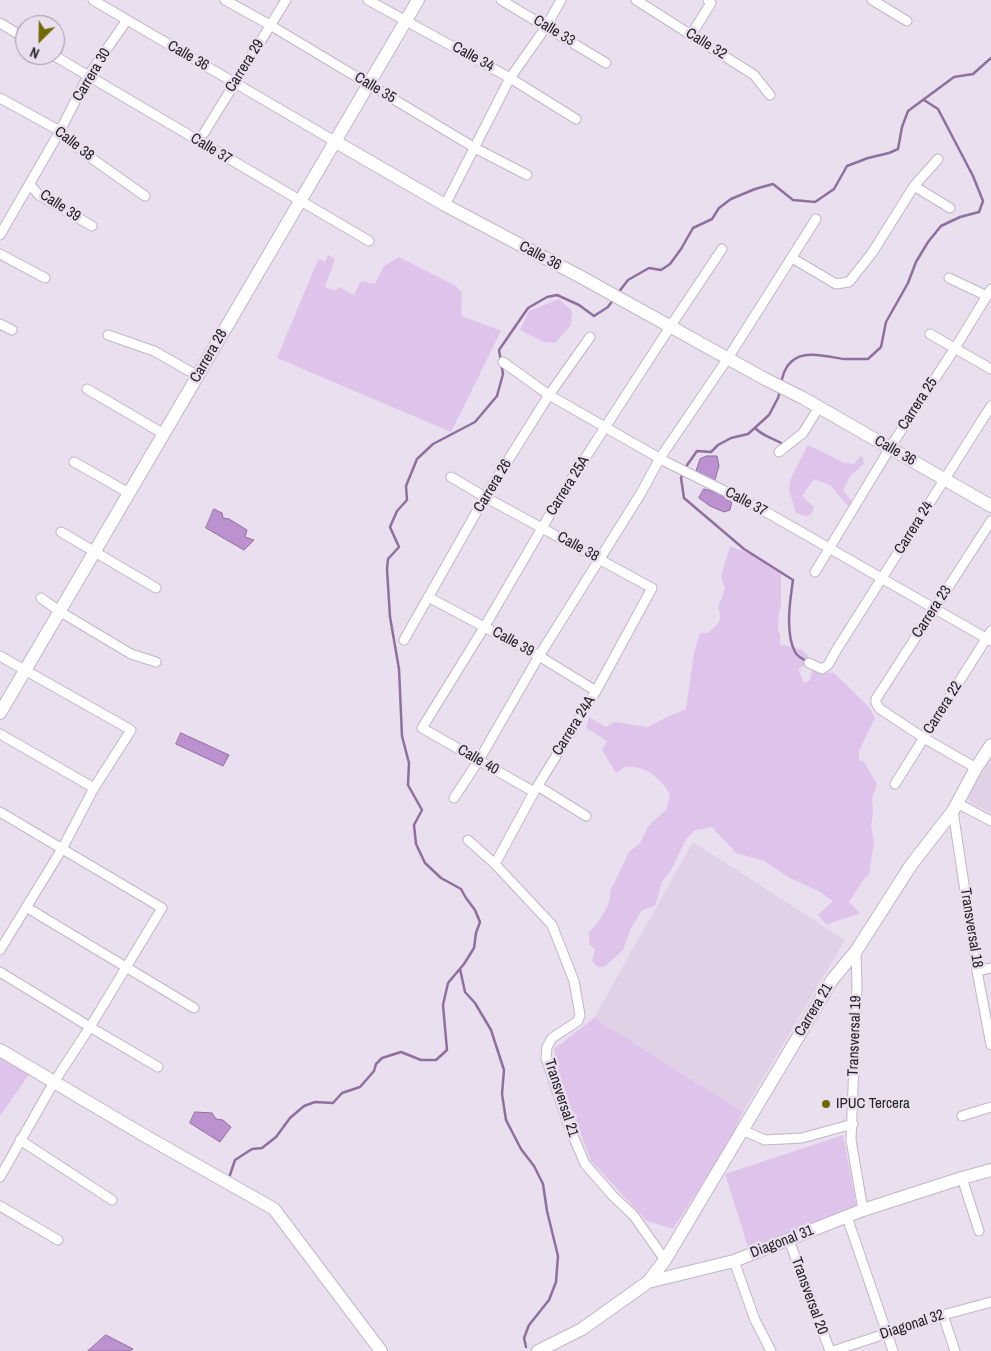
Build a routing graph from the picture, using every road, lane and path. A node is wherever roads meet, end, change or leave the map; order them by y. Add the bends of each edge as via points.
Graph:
1 (93, 0) edge
2 (225, 0) edge
3 (286, 0) edge
4 (368, 0) edge
5 (418, 0) edge
6 (501, 0) edge
7 (561, 0) edge
8 (636, 0) edge
9 (708, 0) edge
10 (872, 0) edge
11 (127, 20) junction
12 (406, 20) junction
13 (908, 21) dead end
14 (0, 23) edge
15 (270, 25) junction
16 (546, 27) junction
17 (15, 32) edge
18 (691, 35) junction
19 (65, 62) edge
20 (606, 63) dead end
21 (88, 76) junction
22 (510, 78) junction
23 (234, 83) junction
24 (369, 85) junction
25 (770, 95) dead end
26 (0, 98) edge
27 (576, 119) dead end
28 (60, 131) junction
29 (204, 133) dead end
30 (336, 142) junction
31 (475, 148) junction
32 (938, 159) dead end
33 (527, 175) dead end
34 (29, 184) junction
35 (914, 186) junction
36 (145, 196) dead end
37 (301, 200) junction
38 (445, 205) junction
39 (950, 208) dead end
40 (816, 219) dead end
41 (92, 226) dead end
42 (0, 235) edge
43 (370, 241) dead end
44 (722, 249) dead end
45 (0, 254) edge
46 (792, 258) junction
47 (45, 278) dead end
48 (949, 278) dead end
49 (989, 292) edge
50 (0, 324) edge
51 (670, 327) junction
52 (12, 330) dead end
53 (930, 334) dead end
54 (108, 335) dead end
55 (590, 337) dead end
56 (955, 348) junction
57 (728, 358) junction
58 (503, 362) dead end
59 (991, 369) edge
60 (198, 376) junction
61 (86, 389) dead end
62 (549, 395) junction
63 (991, 406) edge
64 (819, 407) junction
65 (606, 427) junction
66 (164, 434) junction
67 (889, 448) junction
68 (779, 452) dead end
69 (663, 460) junction
70 (74, 462) dead end
71 (451, 477) dead end
72 (944, 479) junction
73 (129, 493) junction
74 (485, 497) junction
75 (991, 506) edge
76 (991, 521) edge
77 (542, 527) junction
78 (61, 532) dead end
79 (830, 548) junction
80 (94, 552) junction
81 (600, 559) junction
82 (815, 572) dead end
83 (883, 578) junction
84 (156, 588) dead end
85 (652, 588) joint
86 (428, 597) junction
87 (41, 598) dead end
88 (934, 609) junction
89 (59, 612) junction
90 (485, 626) junction
91 (990, 637) edge
92 (404, 640) dead end
93 (0, 656) edge
94 (539, 656) junction
95 (156, 662) dead end
96 (809, 663) dead end
97 (25, 670) junction
98 (596, 691) junction
99 (0, 712) edge
100 (422, 728) joint
101 (0, 734) edge
102 (924, 738) junction
103 (991, 745) edge
104 (479, 760) junction
105 (976, 768) junction
106 (896, 784) dead end
107 (94, 788) junction
108 (535, 790) junction
109 (454, 798) dead end
110 (955, 807) junction
111 (0, 812) edge
112 (586, 816) dead end
113 (991, 821) edge
114 (468, 840) dead end
115 (62, 848) junction
116 (495, 864) junction
117 (26, 907) junction
118 (0, 950) edge
119 (856, 951) junction
120 (125, 967) junction
121 (991, 968) edge
122 (977, 971) junction
123 (0, 972) edge
124 (194, 1008) dead end
125 (90, 1027) junction
126 (991, 1045) edge
127 (0, 1050) edge
128 (158, 1067) dead end
129 (54, 1082) junction
130 (991, 1107) edge
131 (962, 1116) dead end
132 (853, 1124) junction
133 (742, 1130) junction
134 (20, 1140) junction
135 (991, 1170) edge
136 (0, 1177) edge
137 (962, 1178) junction
138 (112, 1200) dead end
139 (0, 1206) edge
140 (864, 1210) junction
141 (847, 1217) junction
142 (979, 1231) dead end
143 (58, 1240) dead end
144 (789, 1240) junction
145 (665, 1260) junction
146 (734, 1261) junction
147 (648, 1282) junction
148 (991, 1302) edge
149 (943, 1315) junction
150 (887, 1333) junction
151 (381, 1351) edge
152 (538, 1351) edge
153 (771, 1351) edge
154 (831, 1351) edge
155 (893, 1351) edge
156 (955, 1351) edge

1 - 11 street, Calle 36
2 - 15 street, Calle 35
3 - 15 street, Carrera 29
4 - 12 street, Calle 34
5 - 12 street, Carrera 28
6 - 16 street, Calle 33
7 - 16 street
8 - 18 street, Calle 32
9 - 18 street via 711,3
10 - 13 street
11 - 21 street, Carrera 30
11 - 23 street, Calle 36
12 - 22 street, Calle 34
12 - 24 street, Carrera 28
14 - 17 street
15 - 23 street, Carrera 29
15 - 24 street, Calle 35
16 - 20 street, Calle 33
16 - 22 street
18 - 25 street, Calle 32 via 754,75
19 - 21 street, Calle 37
21 - 28 street, Carrera 30
21 - 37 street, Calle 37
22 - 27 street, Calle 34
22 - 31 street
23 - 29 street, Carrera 29
23 - 30 street, Calle 36
24 - 30 street, Carrera 28
24 - 31 street, Calle 35
26 - 28 street, Calle 38
28 - 34 street, Carrera 30
28 - 36 street, Calle 38 via 87,155
30 - 37 street, Carrera 28
30 - 38 street, Calle 36
31 - 33 street, Calle 35
31 - 38 street
32 - 35 street
34 - 41 street, Calle 39 via 39,195
34 - 42 street, Carrera 30
35 - 39 street
35 - 46 street via 849,282 836,284
37 - 43 street, Calle 37
37 - 60 street, Carrera 28
38 - 51 street, Calle 36
40 - 46 street
44 - 51 street, Carrera 25A
45 - 47 street
46 - 57 street
48 - 49 street
49 - 56 street, Carrera 25
50 - 52 street
51 - 57 street, Calle 36
51 - 65 street, Carrera 25A
53 - 56 street
54 - 60 street via 154,351
55 - 62 street, Carrera 26
56 - 59 street
56 - 67 street, Carrera 25
57 - 64 street, Calle 36
57 - 69 street
58 - 62 street, Calle 37
60 - 66 street, Carrera 28
61 - 66 street
62 - 65 street, Calle 37
62 - 74 street, Carrera 26
63 - 72 street, Carrera 24
64 - 67 street, Calle 36
64 - 68 street via 803,433
65 - 69 street, Calle 37
65 - 77 street, Carrera 25A
66 - 73 street, Carrera 28
67 - 72 street, Calle 36
67 - 79 street, Carrera 25
69 - 79 street, Calle 37
69 - 81 street
70 - 73 street
71 - 74 street, Calle 38
72 - 75 street, Calle 36
72 - 83 street, Carrera 24
73 - 80 street, Carrera 28
74 - 77 street, Calle 38
74 - 86 street, Carrera 26
76 - 88 street, Carrera 23
77 - 81 street, Calle 38
77 - 90 street, Carrera 25A
78 - 80 street
79 - 82 street, Carrera 25
79 - 83 street, Calle 37
80 - 84 street
80 - 89 street, Carrera 28
81 - 85 street, Calle 38
81 - 94 street
83 - 88 street, Calle 37
83 - 96 street, Carrera 24 via 828,665 822,669
85 - 98 street, Carrera 24A
86 - 90 street, Calle 39
86 - 92 street, Carrera 26
87 - 89 street
88 - 91 street, Calle 37
88 - 102 street, Carrera 23 via 876,699 878,707
89 - 95 street via 131,654
89 - 97 street, Carrera 28
90 - 94 street, Calle 39
90 - 100 street, Carrera 25A
91 - 102 street, Carrera 22
93 - 97 street
94 - 98 street, Calle 39
94 - 104 street
97 - 99 street, Carrera 28
97 - 107 street via 131,730
98 - 108 street, Carrera 24A
100 - 104 street, Calle 40
101 - 107 street
102 - 105 street
102 - 106 street, Carrera 22
103 - 105 street, Carrera 21
104 - 108 street, Calle 40
104 - 109 street
105 - 110 street, Carrera 21
107 - 115 street
108 - 112 street, Calle 40 via 541,788
108 - 116 street, Carrera 24A
110 - 113 street
110 - 119 street, Carrera 21 via 911,865
110 - 122 street, Transversal 18
111 - 115 street
114 - 116 street, Transversal 21
115 - 117 street
115 - 120 street via 162,908
116 - 145 street, Transversal 21 via 552,925 574,981 580,1014 578,1021 552,1038 546,1058 585,1164 634,1216
117 - 118 street
117 - 120 street
119 - 132 street, Transversal 19
119 - 133 street, Carrera 21 via 832,980
120 - 124 street
120 - 125 street
121 - 122 street
122 - 126 street, Transversal 18
123 - 125 street
125 - 128 street
125 - 129 street
127 - 129 street
129 - 134 street
129 - 151 street via 274,1209
130 - 131 street
132 - 133 street via 802,1138 765,1140
132 - 140 street, Transversal 19 via 851,1140
133 - 145 street, Carrera 21
134 - 136 street
134 - 138 street
135 - 137 street, Diagonal 31
137 - 140 street, Diagonal 31
137 - 142 street
139 - 143 street
140 - 141 street, Diagonal 31
141 - 144 street, Diagonal 31
141 - 150 street
144 - 146 street, Diagonal 31
144 - 154 street, Transversal 20
145 - 147 street, Carrera 21
146 - 147 street, Diagonal 31
146 - 153 street via 755,1320
147 - 152 street, Diagonal 31 via 582,1329
148 - 149 street, Diagonal 32
149 - 150 street, Diagonal 32
149 - 156 street
150 - 154 street, Diagonal 32
150 - 155 street

